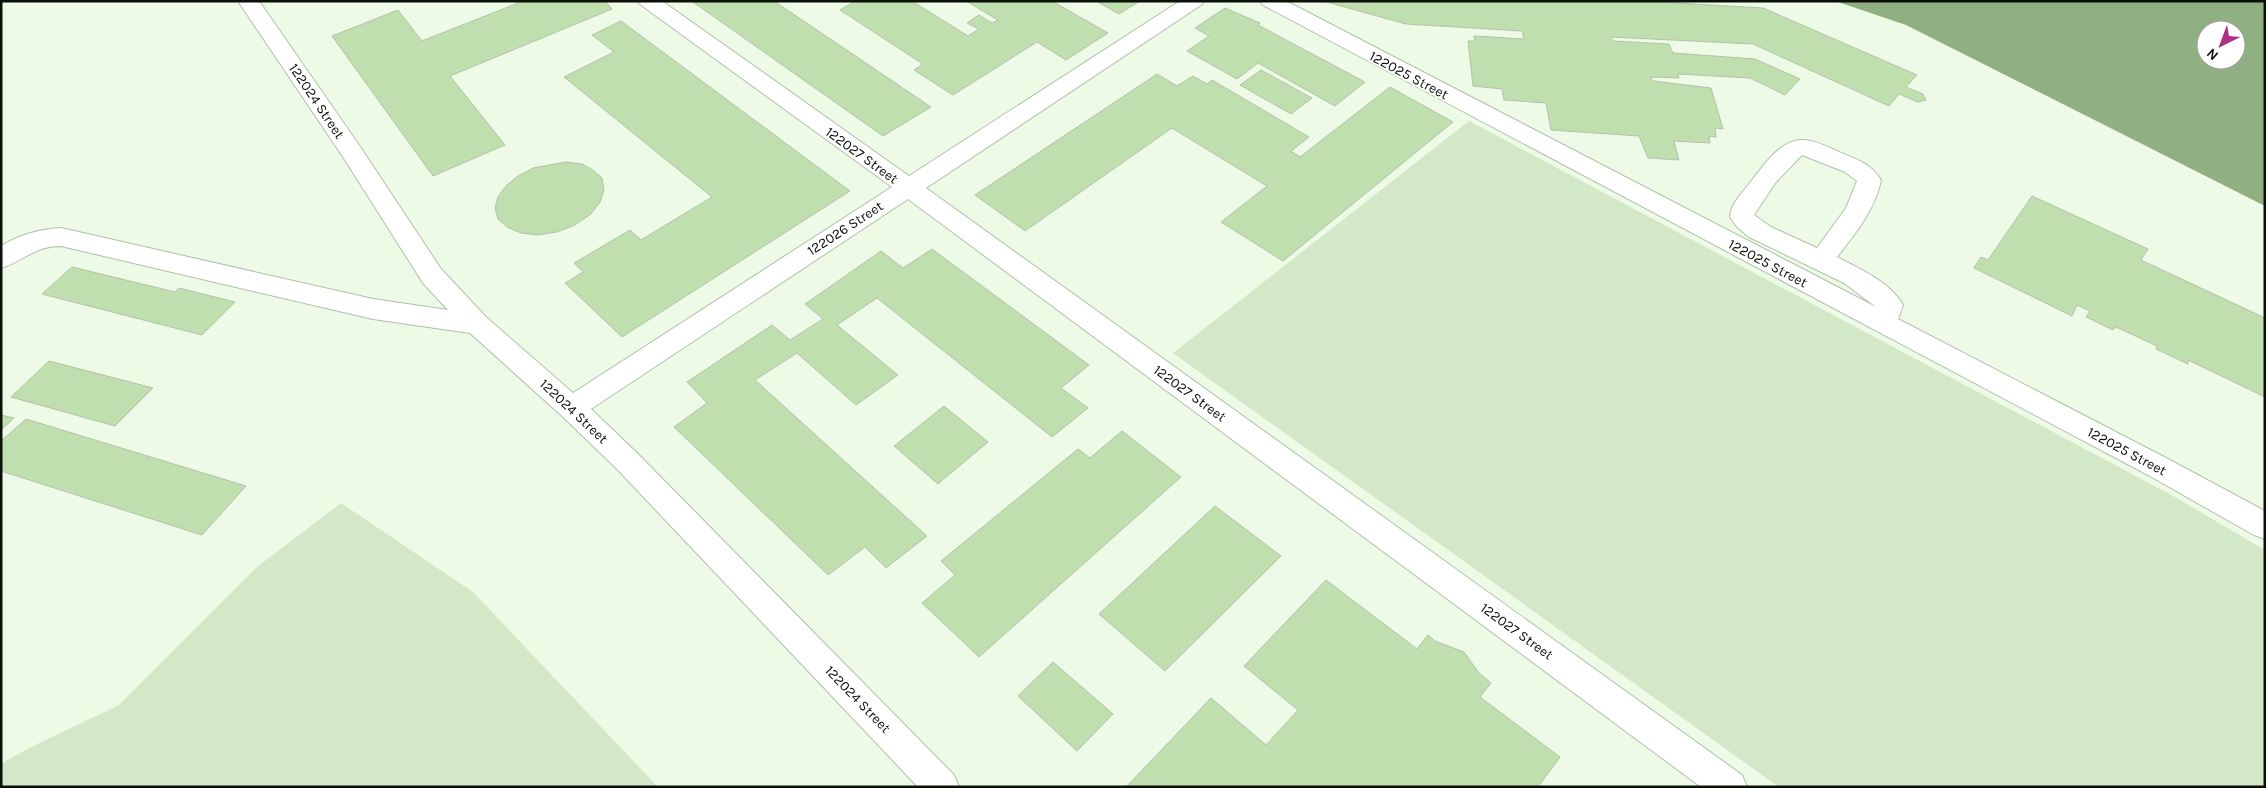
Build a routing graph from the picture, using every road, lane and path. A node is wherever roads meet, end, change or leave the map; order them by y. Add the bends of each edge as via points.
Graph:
1 (248, 1) edge
2 (648, 1) edge
3 (1194, 1) edge
4 (1270, 1) edge
5 (908, 187) junction
6 (6, 251) edge
7 (1820, 262) junction
8 (477, 324) junction
9 (1883, 324) junction
10 (572, 408) junction
11 (2265, 526) edge
12 (942, 787) edge
13 (1730, 787) edge

1 - 8 street, 122024 Street via 432,276
2 - 5 street, 122027 Street
3 - 5 street, 122026 Street
4 - 9 street, 122025 Street
5 - 10 street, 122026 Street
5 - 13 street, 122027 Street
6 - 8 street via 50,236 61,237 373,309
7 - 7 street via 1756,230 1742,218 1742,212 1780,163 1799,147 1853,167 1869,180 1868,190 1858,209
7 - 9 street via 1881,294 1890,305
8 - 10 street, 122024 Street
9 - 11 street, 122025 Street via 2158,466
10 - 12 street, 122024 Street via 740,576

